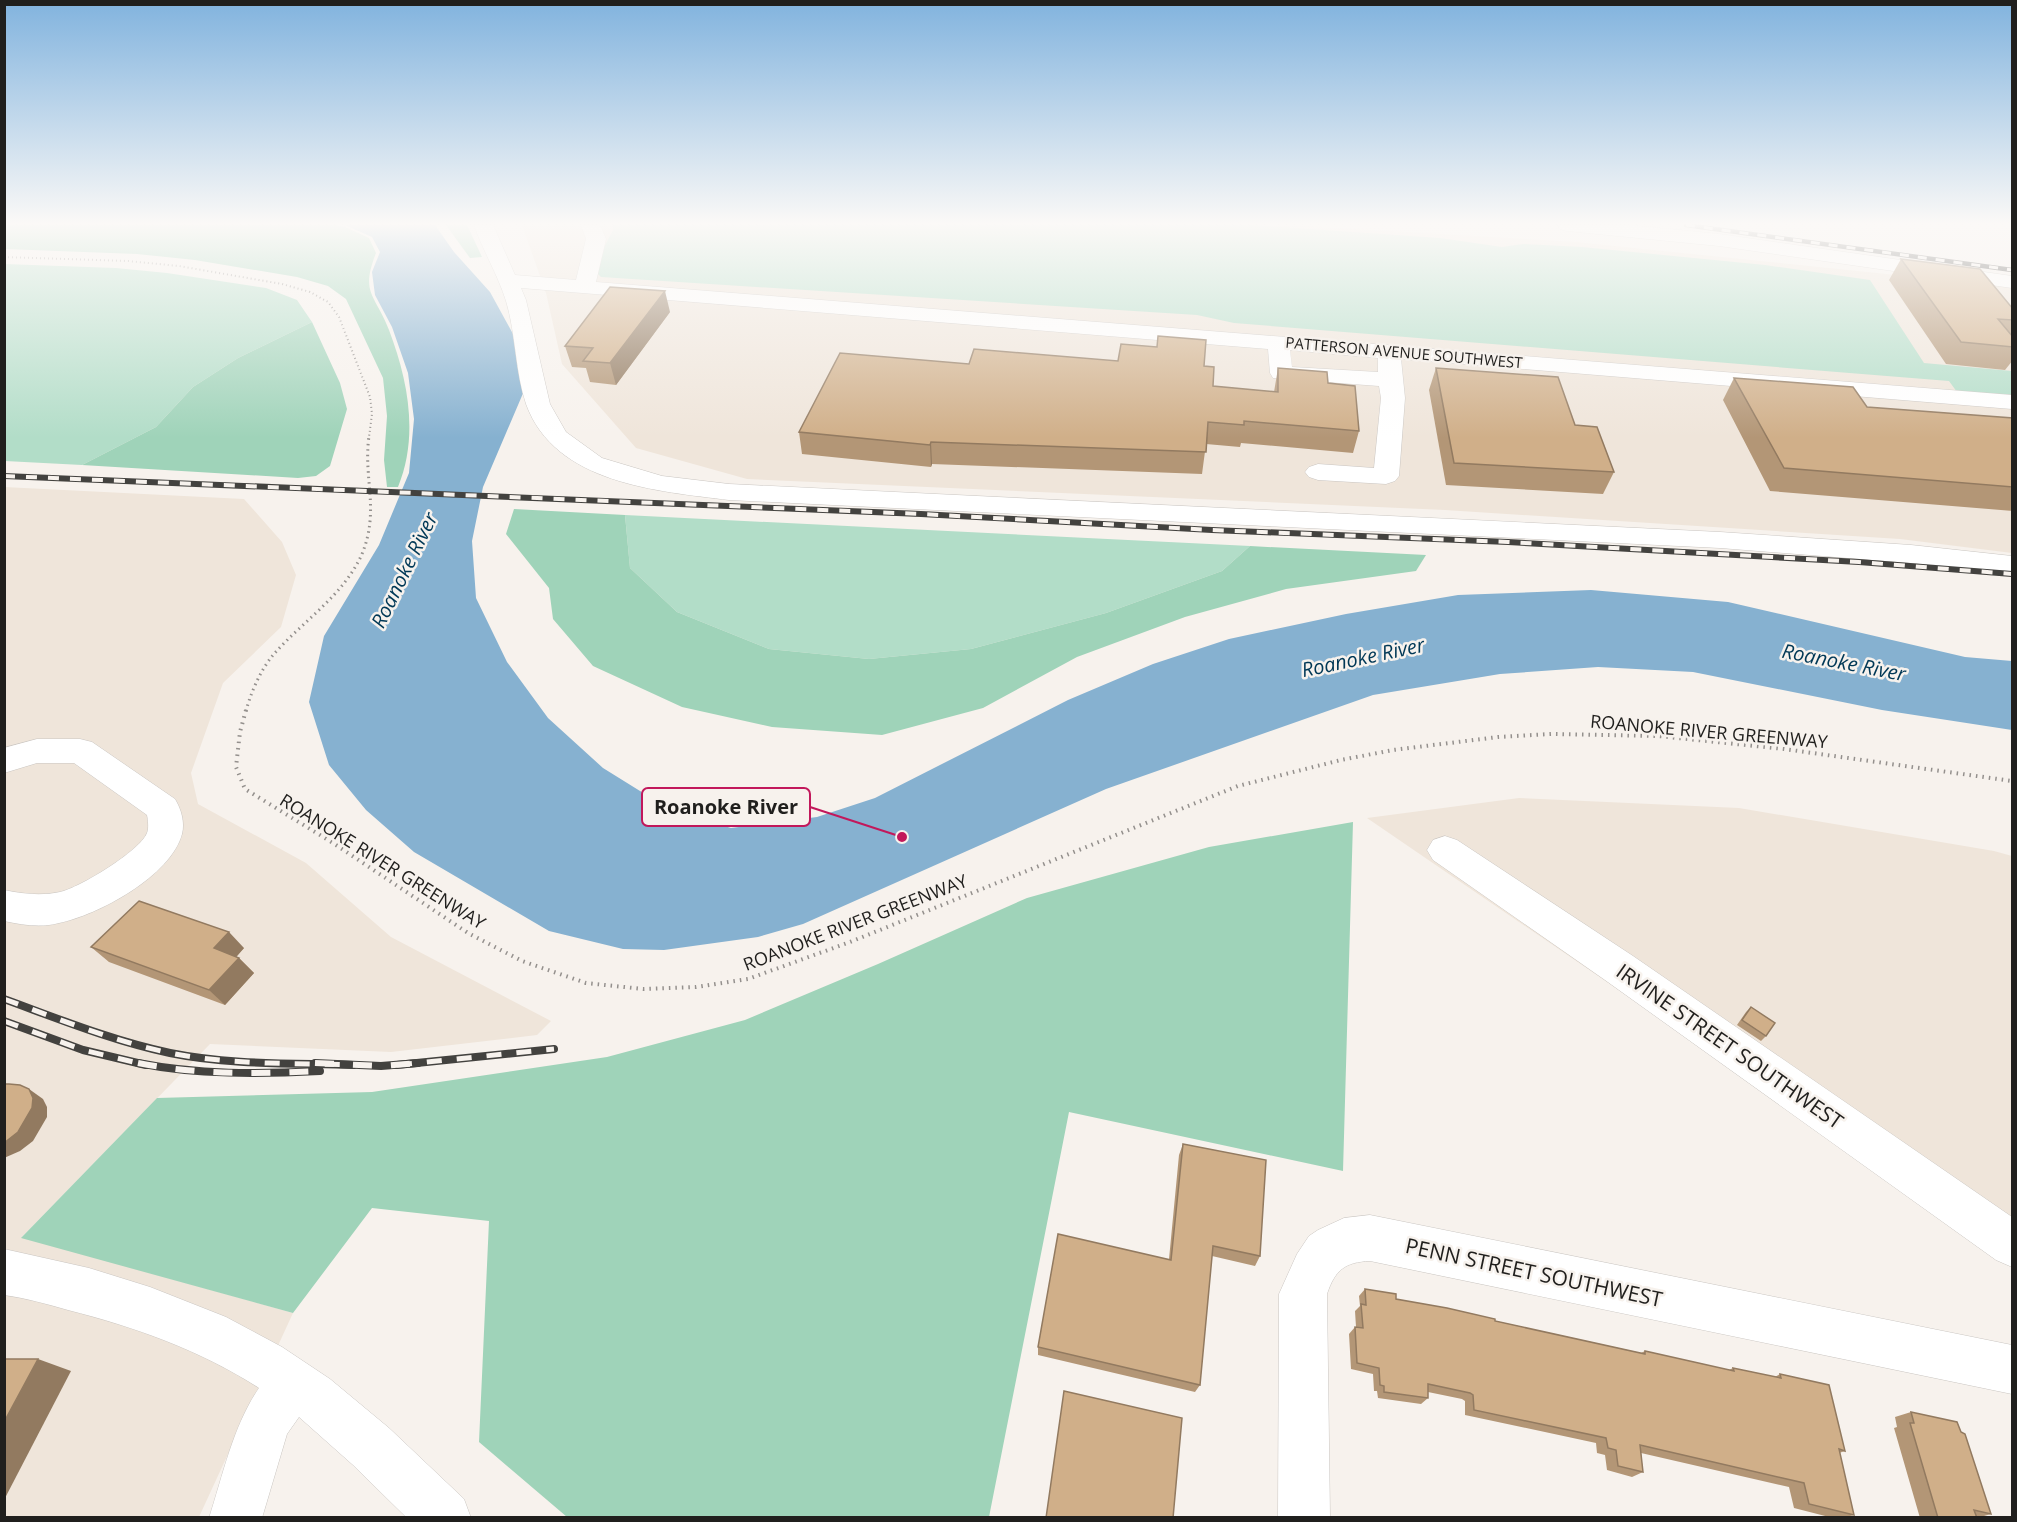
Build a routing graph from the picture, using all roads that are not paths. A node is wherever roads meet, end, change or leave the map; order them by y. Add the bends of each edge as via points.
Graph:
1 (515, 296) edge
2 (699, 296) edge
3 (1278, 342) junction
4 (1389, 351) junction
5 (1390, 380) junction
6 (2013, 402) edge
7 (1318, 472) dead end
8 (2013, 565) edge
9 (4, 761) edge
10 (1445, 850) dead end
11 (4, 905) edge
12 (2013, 1244) edge
13 (4, 1272) edge
14 (2013, 1370) edge
15 (293, 1382) junction
16 (235, 1518) edge
17 (445, 1518) edge
18 (1304, 1518) edge

1 - 8 street via 538,404 556,436 593,463 659,483 740,492 1720,540
2 - 3 street, PATTERSON AVENUE SOUTHWEST
3 - 4 street, PATTERSON AVENUE SOUTHWEST
3 - 5 street via 1281,373
4 - 5 street
4 - 6 street, PATTERSON AVENUE SOUTHWEST
5 - 7 street via 1393,398 1386,476
9 - 11 street via 37,751 80,751 163,808 166,826 160,843 138,865 100,891 62,908 30,911
10 - 12 street, IRVINE STREET SOUTHWEST
13 - 15 street via 101,1294 193,1326
14 - 18 street, PENN STREET SOUTHWEST via 1370,1238 1351,1238 1331,1245 1313,1267 1303,1294
15 - 16 street via 266,1422
15 - 17 street via 357,1434

